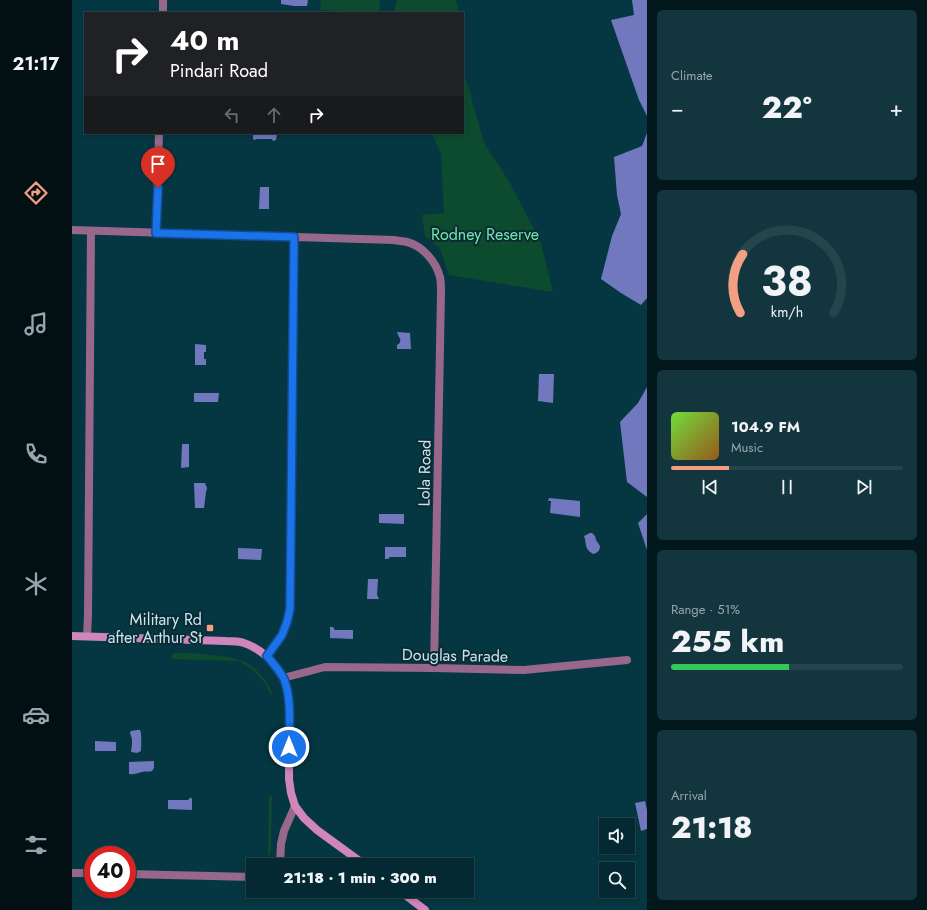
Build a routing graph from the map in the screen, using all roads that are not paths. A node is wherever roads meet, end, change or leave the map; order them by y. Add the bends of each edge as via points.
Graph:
1 (164, 0) edge
2 (163, 12) edge
3 (159, 134) edge
4 (72, 230) edge
5 (91, 230) junction
6 (156, 233) junction
7 (294, 237) junction
8 (72, 636) edge
9 (87, 636) junction
10 (267, 656) junction
11 (627, 660) dead end
12 (434, 668) junction
13 (283, 678) junction
14 (295, 806) junction
15 (280, 858) edge
16 (355, 858) edge
17 (72, 873) edge
18 (84, 873) edge
19 (136, 874) edge
20 (246, 877) edge
21 (409, 898) edge
22 (425, 910) edge

1 - 2 street
3 - 6 street
4 - 5 street
5 - 6 street
5 - 9 street
6 - 7 street
7 - 10 street via 290,609 282,635
7 - 12 street, Lola Road via 408,242 426,253 440,278
8 - 9 street
9 - 10 street via 244,643
10 - 13 street
11 - 12 street, Douglas Parade via 524,670
12 - 13 street, Douglas Parade via 325,667
13 - 14 street via 289,703 289,779
14 - 15 street via 284,831
14 - 16 street via 317,830
17 - 18 street
19 - 20 street
21 - 22 street

